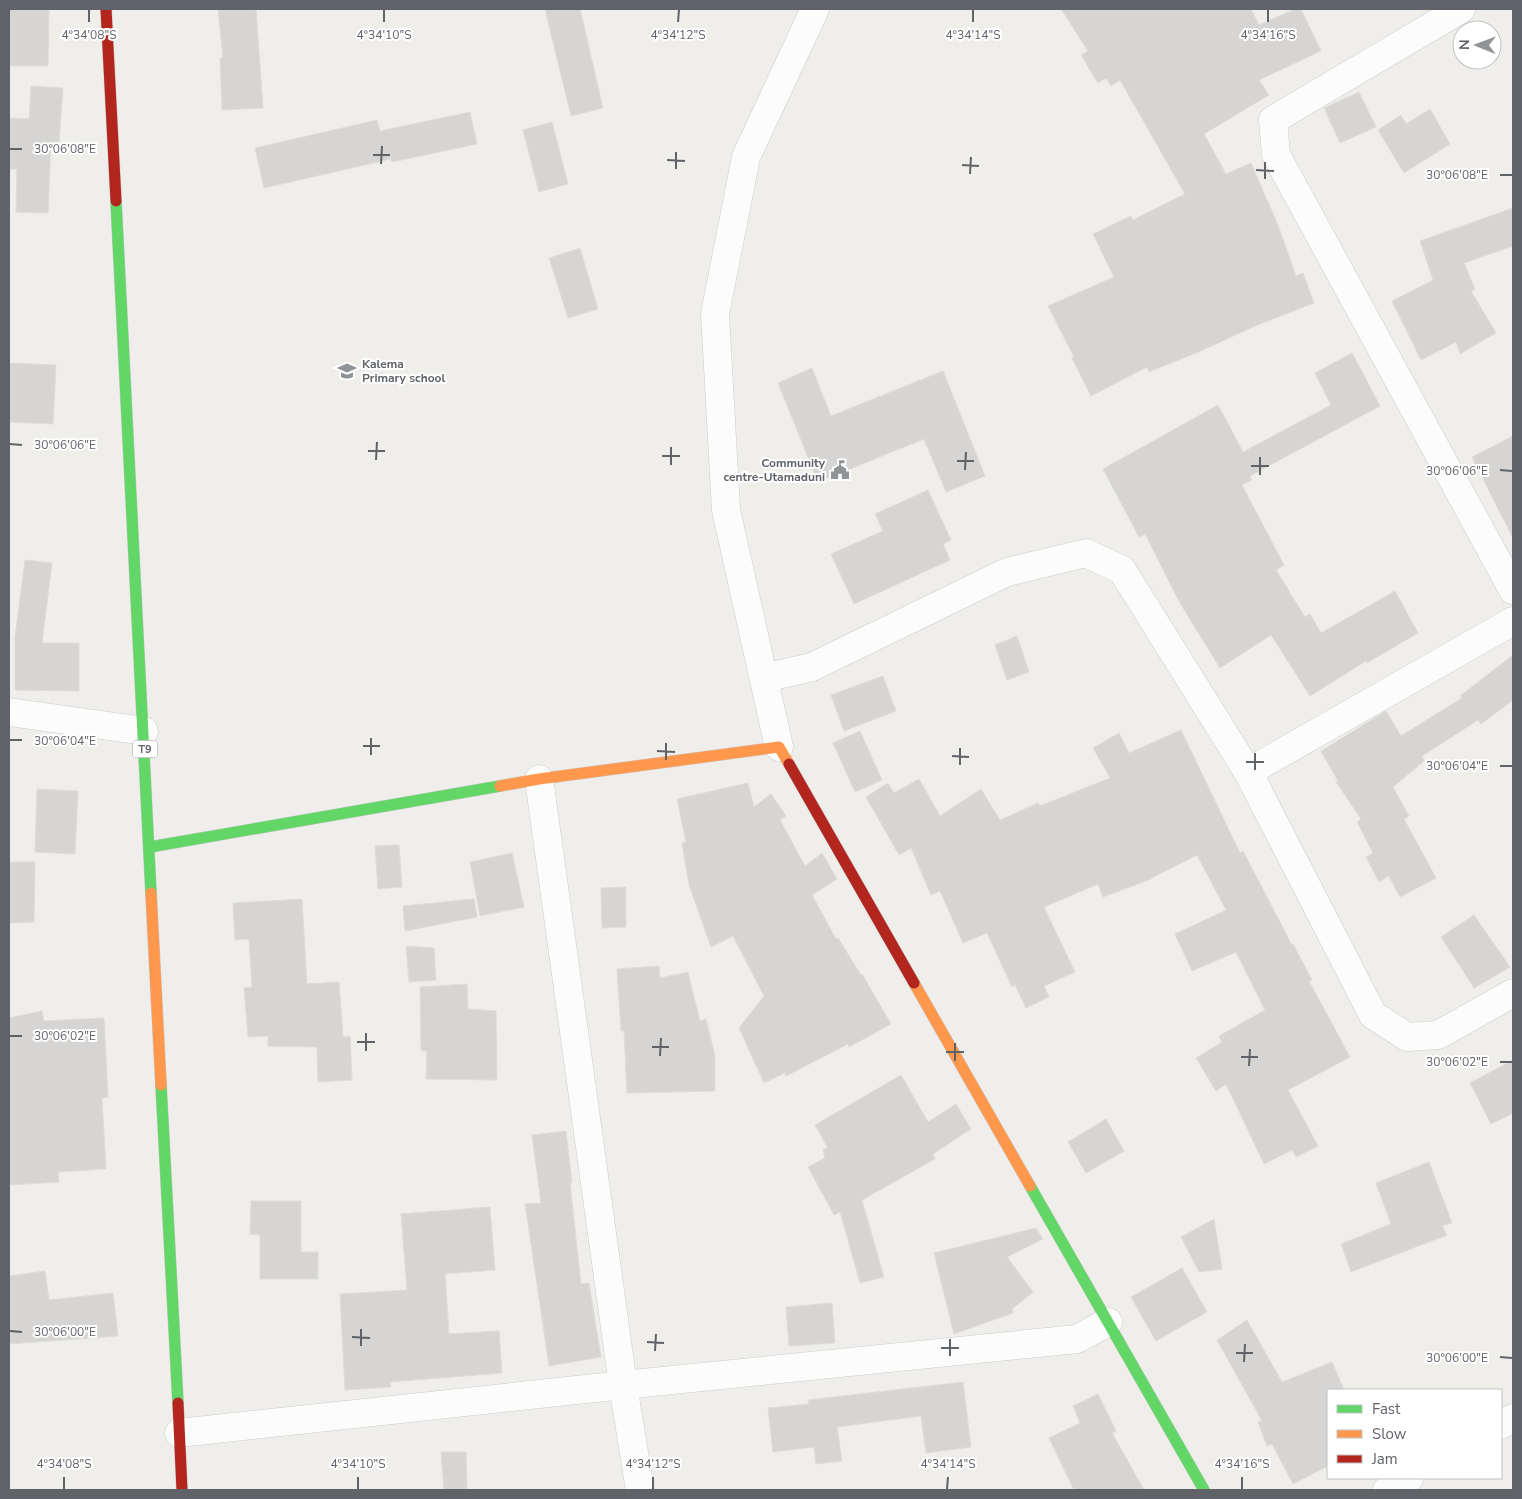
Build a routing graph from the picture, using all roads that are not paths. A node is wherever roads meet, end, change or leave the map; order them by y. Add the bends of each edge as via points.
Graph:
1 (106, 9) edge
2 (815, 9) edge
3 (1461, 9) edge
4 (1513, 590) edge
5 (1513, 621) edge
6 (764, 678) junction
7 (9, 712) edge
8 (144, 731) junction
9 (779, 747) junction
10 (1248, 772) junction
11 (538, 779) junction
12 (150, 847) junction
13 (1513, 993) edge
14 (1108, 1322) junction
15 (623, 1385) junction
16 (1513, 1418) edge
17 (1502, 1424) edge
18 (179, 1433) junction
19 (1407, 1479) edge
20 (182, 1490) edge
21 (640, 1490) edge
22 (1204, 1490) edge
23 (1387, 1490) edge

1 - 8 main road, T9
2 - 6 street via 746,158 715,314 726,510
3 - 4 street via 1273,120 1276,155
5 - 10 street
6 - 9 street
6 - 10 street via 812,667 1007,572 1086,553 1122,570
7 - 8 street
8 - 12 main road, T9
9 - 11 main road
9 - 14 main road
10 - 13 street via 1373,1015 1407,1038 1438,1035
11 - 12 main road
11 - 15 street
12 - 18 main road, T9
14 - 15 street via 1077,1339
14 - 22 main road
15 - 18 street
15 - 21 street
16 - 17 street
18 - 20 main road, T9
19 - 23 street

